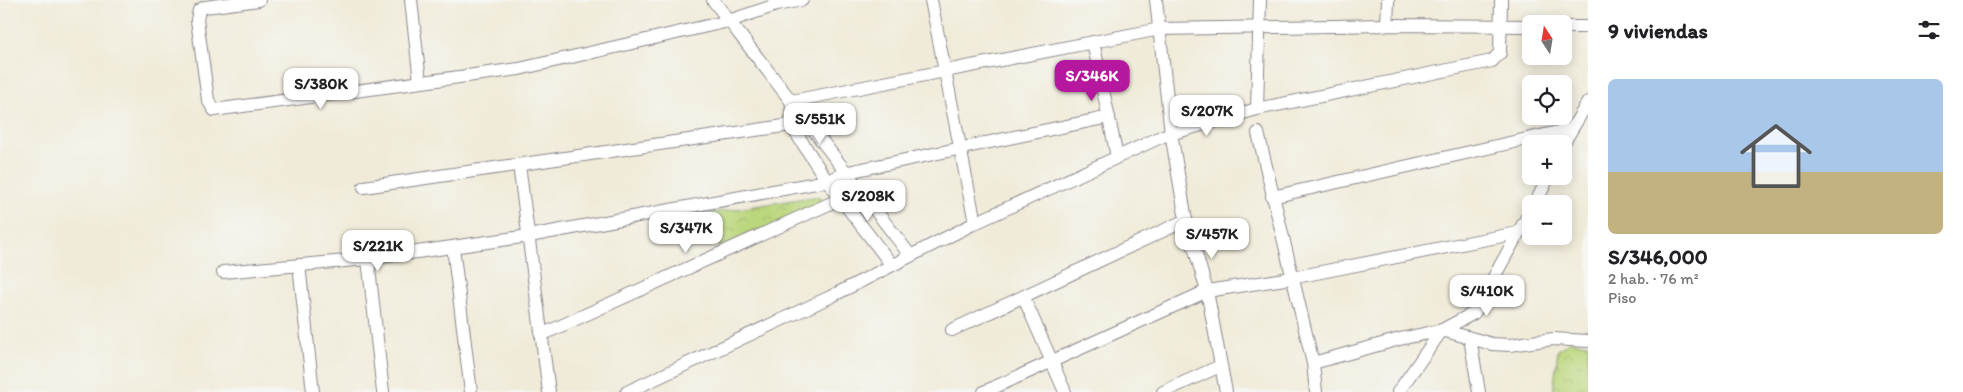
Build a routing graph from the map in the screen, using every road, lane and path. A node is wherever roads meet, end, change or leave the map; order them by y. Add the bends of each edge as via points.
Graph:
1 (259, 0) edge
2 (411, 0) edge
3 (714, 0) edge
4 (802, 0) edge
5 (930, 0) edge
6 (1156, 0) edge
7 (1260, 0) edge
8 (1388, 0) edge
9 (1501, 0) edge
10 (776, 3) edge
11 (729, 21) junction
12 (1387, 26) junction
13 (1500, 26) junction
14 (1522, 26) edge
15 (1572, 27) edge
16 (1588, 27) edge
17 (1259, 28) junction
18 (1160, 29) junction
19 (1093, 42) junction
20 (944, 70) junction
21 (420, 82) junction
22 (792, 101) junction
23 (1588, 102) edge
24 (1257, 109) junction
25 (1109, 117) junction
26 (790, 124) junction
27 (1571, 129) junction
28 (1171, 133) junction
29 (1258, 133) dead end
30 (1568, 135) edge
31 (959, 149) junction
32 (1118, 157) junction
33 (519, 165) junction
34 (848, 172) junction
35 (828, 181) junction
36 (364, 187) dead end
37 (1272, 197) junction
38 (842, 198) junction
39 (1186, 220) junction
40 (975, 222) junction
41 (1522, 225) edge
42 (1517, 233) junction
43 (529, 236) junction
44 (453, 247) junction
45 (910, 255) junction
46 (368, 259) junction
47 (891, 264) junction
48 (299, 265) junction
49 (223, 272) dead end
50 (1292, 278) junction
51 (1207, 291) junction
52 (1024, 298) junction
53 (952, 330) dead end
54 (1442, 330) junction
55 (542, 335) junction
56 (1470, 338) junction
57 (1588, 341) edge
58 (1052, 363) junction
59 (1312, 363) junction
60 (1220, 366) junction
61 (313, 392) edge
62 (383, 392) edge
63 (471, 392) edge
64 (550, 392) edge
65 (627, 392) edge
66 (984, 392) edge
67 (1065, 392) edge
68 (1163, 392) edge
69 (1226, 392) edge
70 (1316, 392) edge
71 (1398, 392) edge
72 (1479, 392) edge

1 - 21 street via 199,10 197,20 208,100 214,110
2 - 21 street
3 - 11 street
4 - 10 street
5 - 20 street
6 - 18 street
7 - 17 street
8 - 12 street
9 - 13 street
10 - 11 street
11 - 21 street via 519,69
11 - 22 street
12 - 13 street
12 - 17 street
13 - 14 street
13 - 24 street via 1500,53 1492,61
15 - 16 street
17 - 18 street
17 - 24 street
18 - 19 street
18 - 28 street
19 - 20 street
19 - 25 street
20 - 22 street
20 - 31 street
22 - 26 street
22 - 34 street
23 - 27 street
24 - 28 street
25 - 31 street
25 - 32 street
26 - 33 street
26 - 35 street
27 - 30 street
27 - 37 street
28 - 32 street
28 - 39 street
29 - 37 street
31 - 34 street
31 - 40 street
32 - 40 street
33 - 36 street
33 - 43 street
34 - 35 street
34 - 45 street
35 - 38 street
35 - 43 street
37 - 50 street
38 - 47 street
38 - 55 street
39 - 51 street
39 - 52 street
40 - 45 street
41 - 42 street
42 - 50 street
42 - 54 street via 1474,313
43 - 44 street
43 - 55 street
44 - 46 street
44 - 63 street
45 - 47 street
46 - 48 street
46 - 62 street
47 - 65 street via 830,297
48 - 49 street
48 - 61 street
50 - 51 street
50 - 59 street
51 - 58 street
51 - 60 street
52 - 53 street
52 - 58 street
54 - 56 street
54 - 59 street
54 - 71 street
55 - 64 street
56 - 57 street via 1510,345 1553,339
56 - 72 street
58 - 66 street
58 - 67 street
59 - 70 street
60 - 68 street
60 - 69 street

